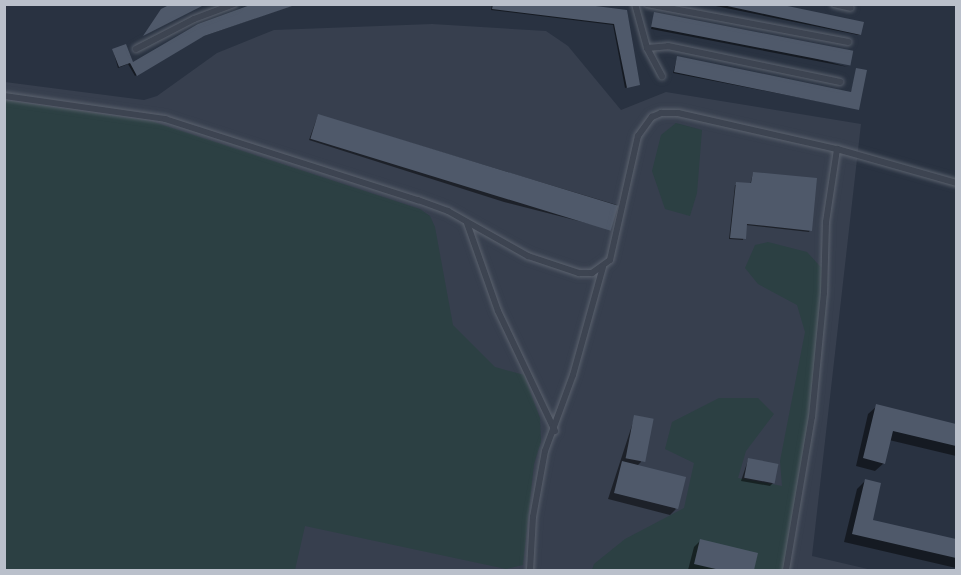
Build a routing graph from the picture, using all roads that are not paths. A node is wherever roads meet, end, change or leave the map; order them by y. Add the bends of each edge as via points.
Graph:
1 (234, 4) edge
2 (635, 4) edge
3 (647, 4) edge
4 (834, 4) edge
5 (851, 8) dead end
6 (848, 42) dead end
7 (647, 48) junction
8 (136, 49) dead end
9 (662, 76) dead end
10 (840, 82) dead end
11 (4, 96) edge
12 (837, 149) junction
13 (957, 183) edge
14 (467, 222) junction
15 (603, 267) junction
16 (555, 431) junction
17 (530, 570) edge
18 (786, 570) edge

1 - 8 lane via 194,19
2 - 7 lane
3 - 6 lane
4 - 5 lane
7 - 9 lane
7 - 10 lane via 668,46
11 - 14 lane via 165,119 418,200
12 - 13 lane
12 - 15 lane via 678,113 652,117 638,136 614,250
12 - 18 lane via 826,222 824,293 812,417
14 - 15 lane via 528,256 579,273 592,273
14 - 16 lane via 498,311
15 - 16 lane
16 - 17 lane via 538,482

